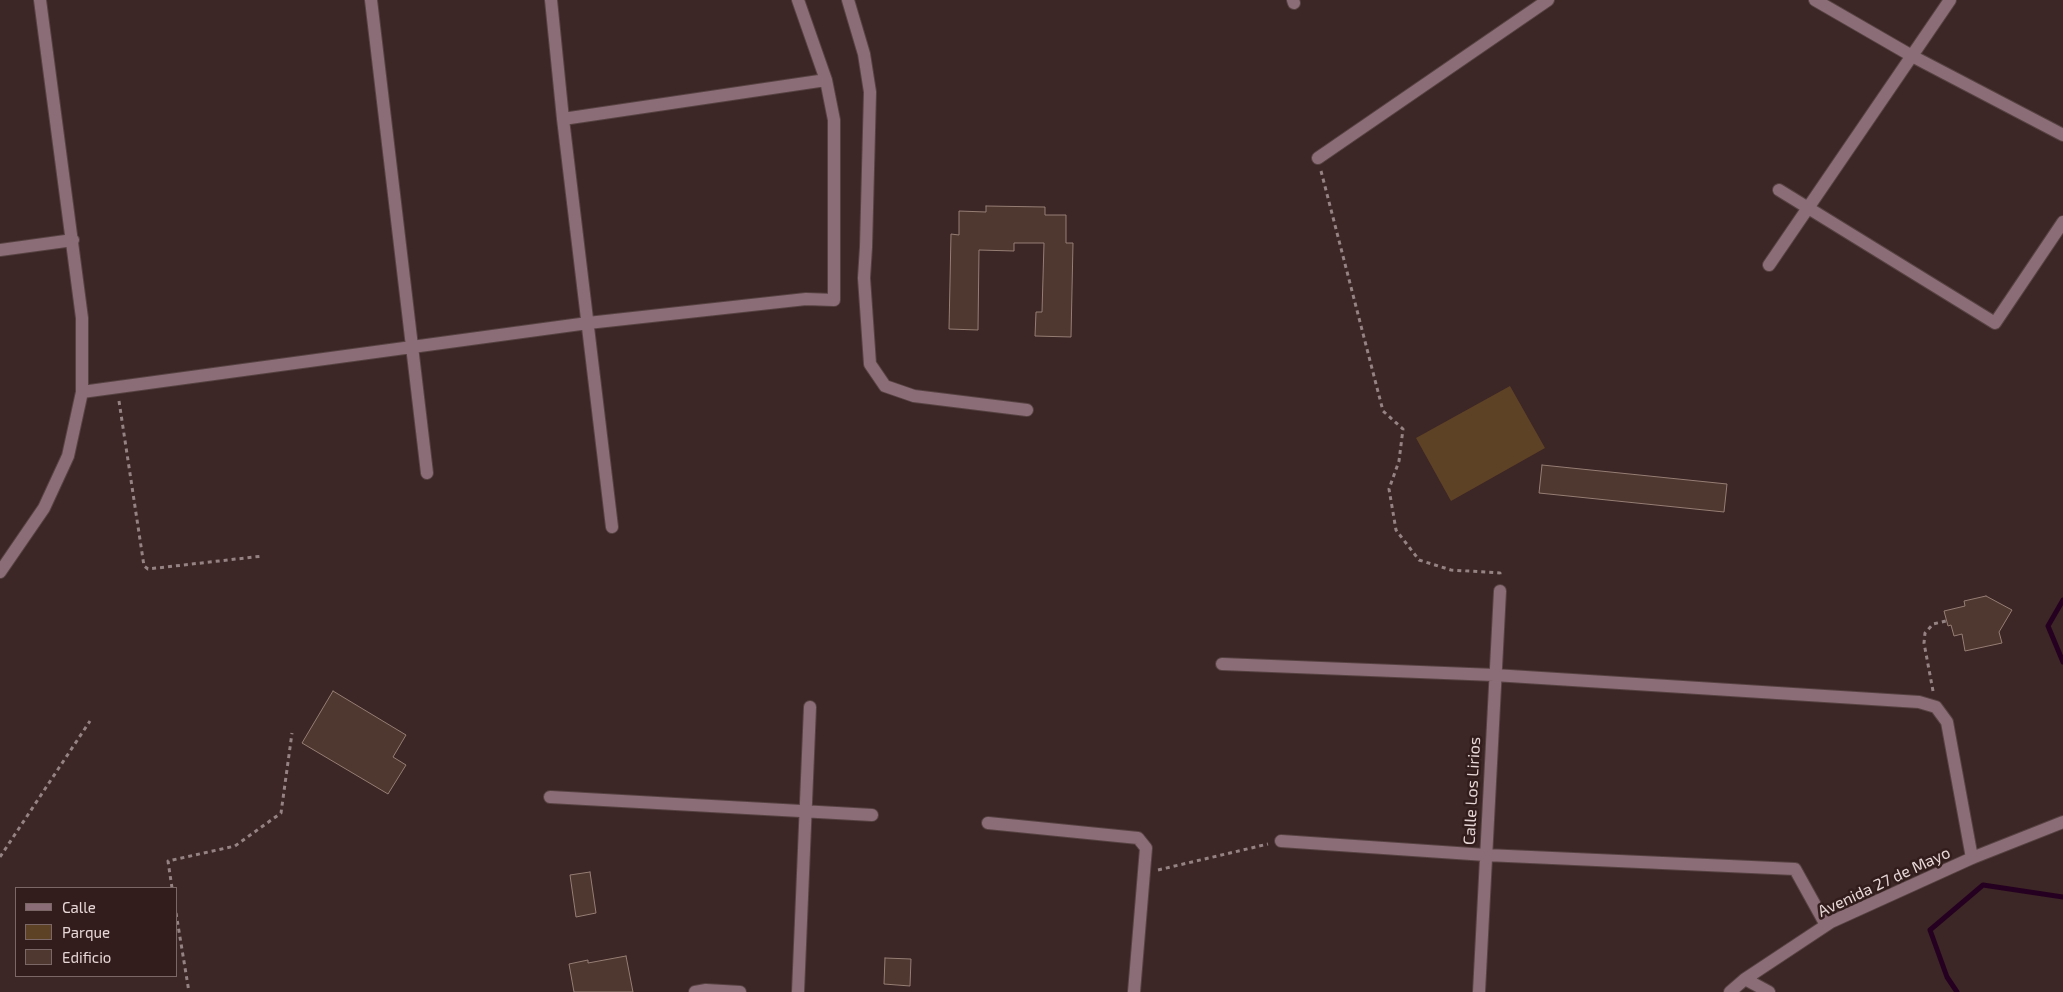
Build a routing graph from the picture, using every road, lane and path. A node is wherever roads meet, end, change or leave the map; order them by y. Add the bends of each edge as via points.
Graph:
1 (40, 0) edge
2 (372, 0) edge
3 (551, 0) edge
4 (798, 0) edge
5 (848, 0) edge
6 (1548, 0) edge
7 (1815, 0) edge
8 (1950, 0) edge
9 (1912, 56) junction
10 (826, 80) junction
11 (564, 119) junction
12 (2063, 135) edge
13 (1318, 158) joint
14 (1778, 190) dead end
15 (1809, 209) junction
16 (2063, 222) edge
17 (73, 240) junction
18 (0, 250) edge
19 (1769, 265) dead end
20 (588, 323) junction
21 (413, 347) junction
22 (117, 388) junction
23 (82, 392) junction
24 (1027, 410) dead end
25 (427, 473) dead end
26 (612, 527) dead end
27 (263, 556) dead end
28 (0, 572) edge
29 (1500, 591) joint
30 (1946, 621) dead end
31 (1222, 664) dead end
32 (1494, 675) junction
33 (1936, 706) junction
34 (810, 707) dead end
35 (90, 721) dead end
36 (292, 733) dead end
37 (550, 798) dead end
38 (872, 816) dead end
39 (2063, 822) edge
40 (988, 823) dead end
41 (1281, 840) joint
42 (1486, 855) junction
43 (0, 857) edge
44 (1972, 858) junction
45 (1144, 873) junction
46 (172, 887) edge
47 (178, 925) edge
48 (1826, 925) junction
49 (1745, 979) junction
50 (189, 992) edge
51 (695, 992) edge
52 (740, 992) edge
53 (798, 992) edge
54 (1134, 992) edge
55 (1479, 992) edge
56 (1730, 992) edge
57 (1769, 992) edge

1 - 17 street
2 - 21 street
3 - 11 street
4 - 10 street
5 - 24 street via 864,54 870,92 864,278 870,364 885,386 914,396
6 - 13 street
7 - 9 street
8 - 9 street
9 - 12 street
9 - 15 street
10 - 11 street
10 - 20 street via 834,120 834,300 806,299
11 - 20 street
13 - 29 path via 1383,411 1403,429 1399,461 1389,489 1396,530 1419,560 1450,570 1500,573
14 - 15 street
15 - 16 street via 1995,323
15 - 19 street
17 - 18 street
17 - 23 street via 82,318
20 - 21 street
20 - 26 street
21 - 22 street
21 - 25 street
22 - 23 street
22 - 27 path via 144,566 148,569
23 - 28 street via 68,456 44,508
29 - 32 street, Calle Los Lirios
30 - 33 path via 1933,624 1925,633
31 - 32 street
32 - 33 street via 1920,702
32 - 42 street, Calle Los Lirios
33 - 44 street via 1947,722
34 - 53 street
35 - 43 path
36 - 46 path via 281,813 235,846 168,861
37 - 38 street
39 - 44 street, Avenida 27 de Mayo
40 - 45 street via 1138,838 1146,848
41 - 42 street
41 - 45 path
42 - 48 street via 1796,869
42 - 55 street, Calle Los Lirios
44 - 48 street, Avenida 27 de Mayo
45 - 54 street
47 - 50 path
48 - 49 street, Avenida 27 de Mayo
49 - 56 street, Avenida 27 de Mayo
49 - 57 street
51 - 52 street

